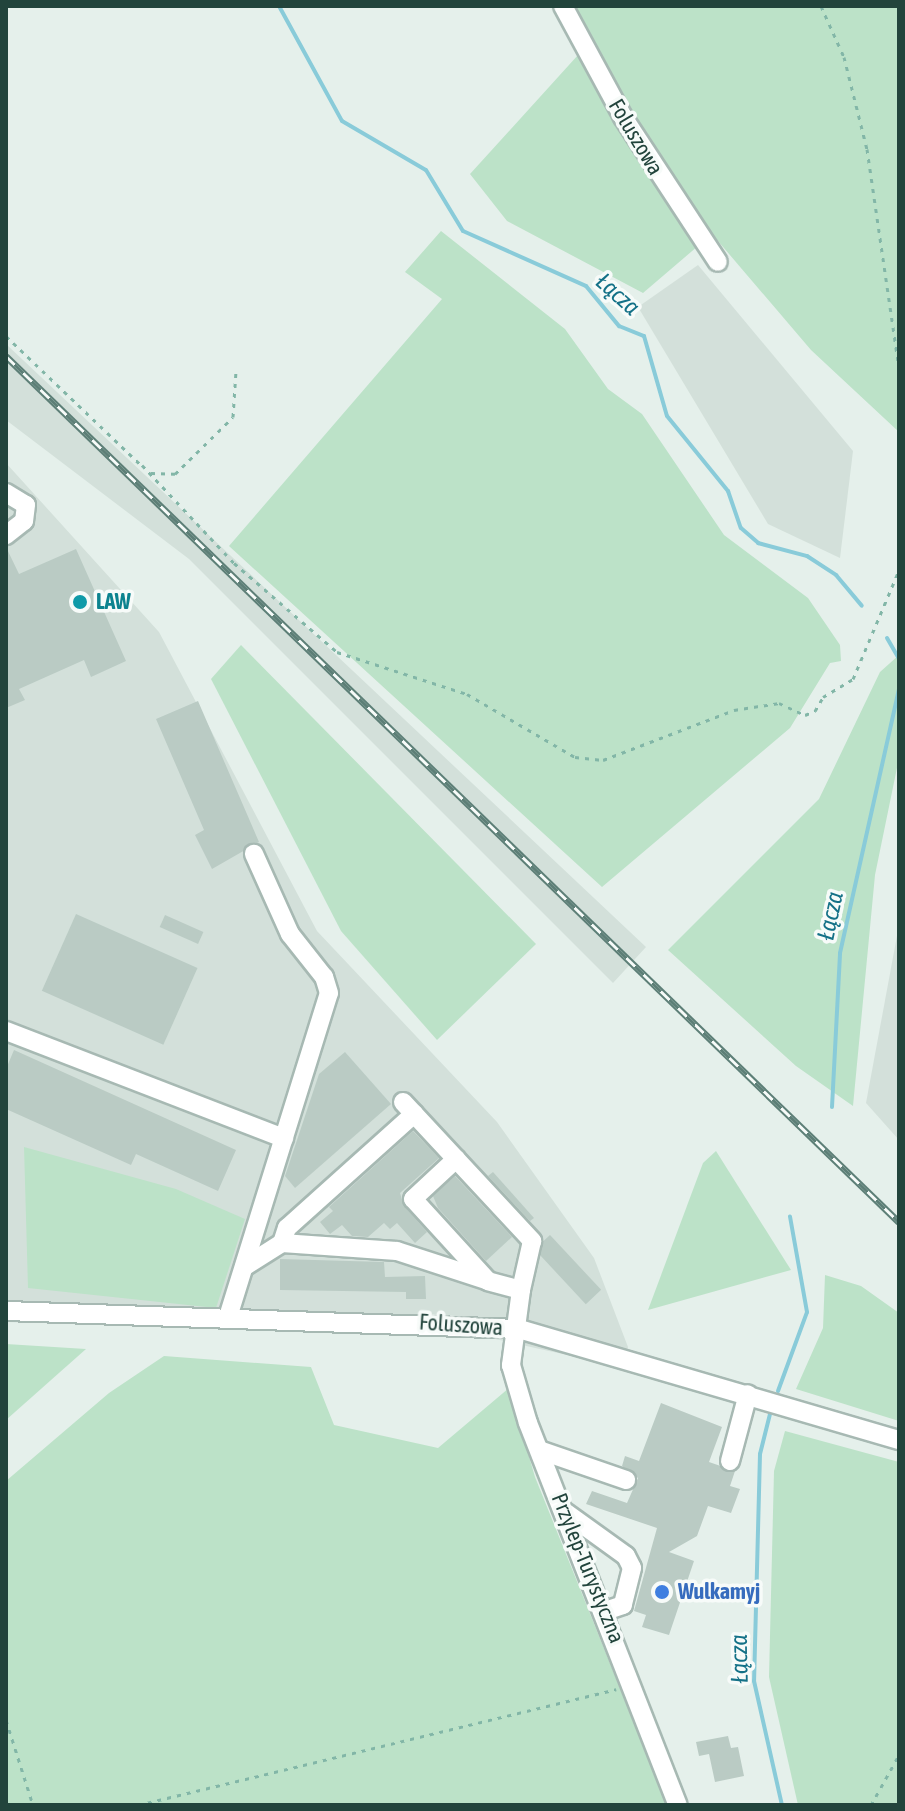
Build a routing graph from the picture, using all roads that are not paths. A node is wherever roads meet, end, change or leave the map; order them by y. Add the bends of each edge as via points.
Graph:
1 (563, 6) edge
2 (718, 262) dead end
3 (6, 493) edge
4 (6, 535) edge
5 (254, 854) dead end
6 (6, 1031) edge
7 (284, 1138) junction
8 (456, 1159) junction
9 (282, 1243) junction
10 (244, 1267) junction
11 (488, 1281) junction
12 (521, 1290) junction
13 (6, 1311) edge
14 (228, 1317) junction
15 (519, 1329) junction
16 (748, 1394) junction
17 (899, 1440) edge
18 (542, 1451) junction
19 (730, 1461) dead end
20 (626, 1480) dead end
21 (565, 1512) junction
22 (606, 1611) junction
23 (678, 1805) edge

1 - 2 street, Foluszowa via 623,117
3 - 4 street via 26,505 24,521
5 - 7 street via 290,934 324,977 329,993
6 - 7 street
7 - 10 street
8 - 9 street via 408,1108 287,1228
8 - 11 street via 413,1199
8 - 12 street, Przylep-Turystyczna via 532,1241
9 - 10 street
9 - 11 street via 397,1251
10 - 14 street
11 - 12 street
12 - 15 street, Przylep-Turystyczna
13 - 14 street, Foluszowa
14 - 15 street, Foluszowa
15 - 16 street, Foluszowa
15 - 18 street, Przylep-Turystyczna via 511,1365
16 - 17 street, Foluszowa
16 - 19 street
18 - 20 street
18 - 21 street, Przylep-Turystyczna
21 - 22 street, Przylep-Turystyczna
21 - 22 street via 626,1556 632,1568 623,1605
22 - 23 street, Przylep-Turystyczna

